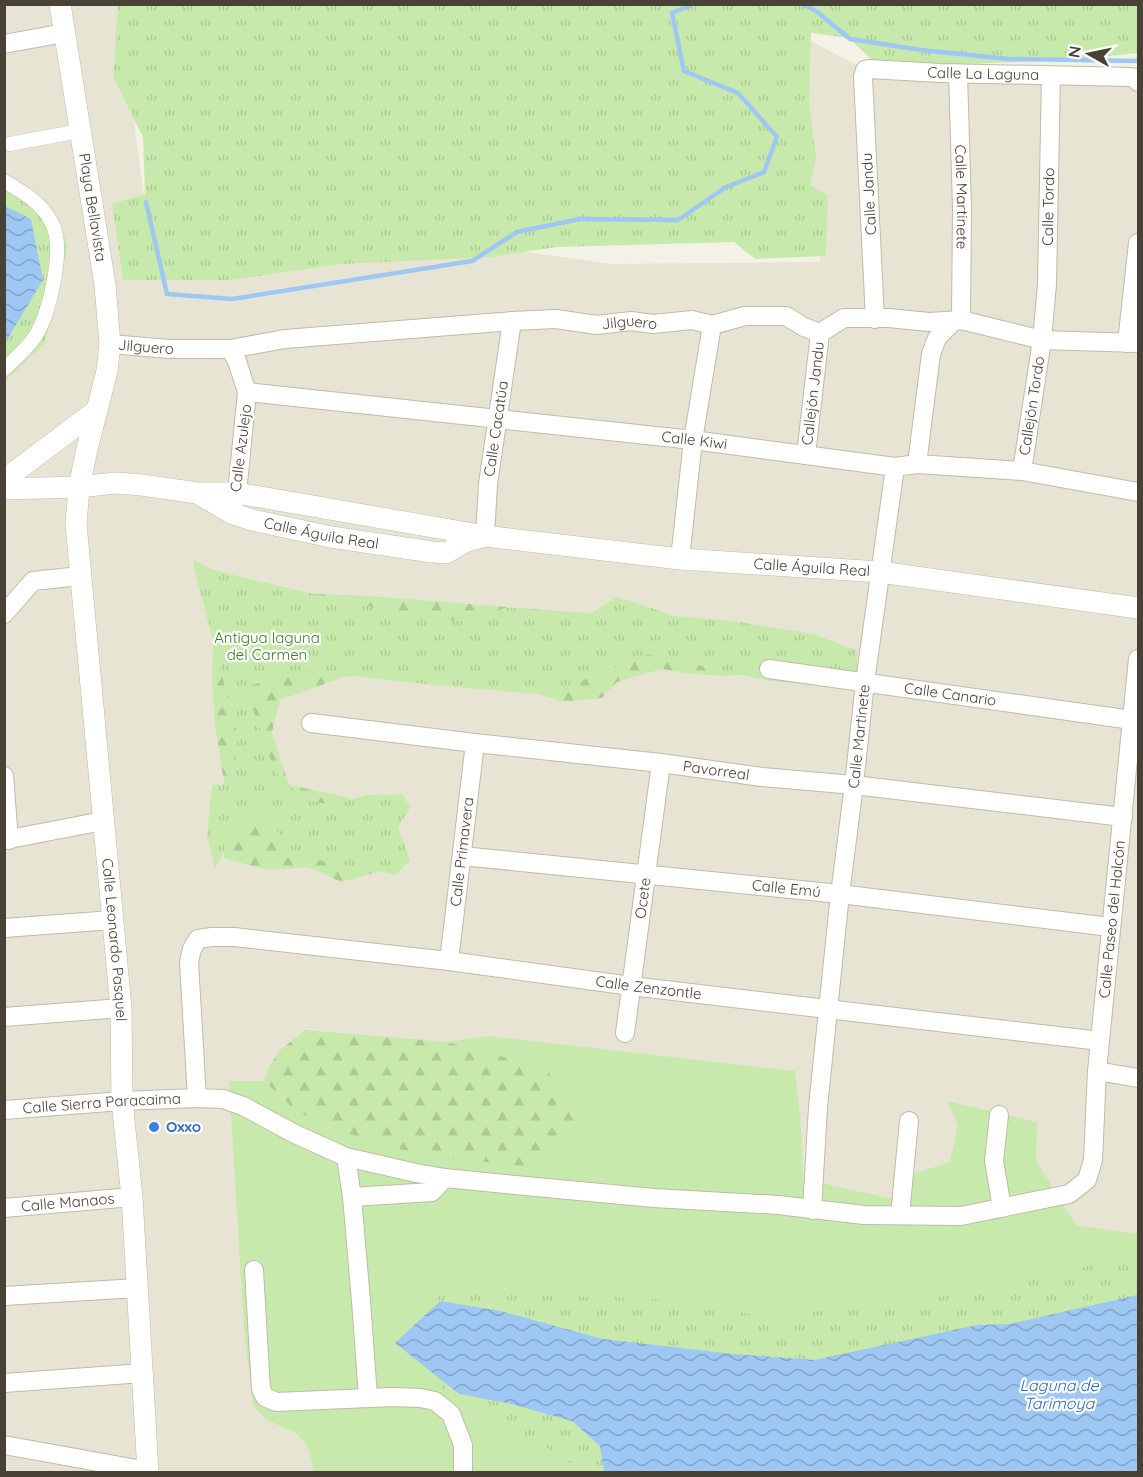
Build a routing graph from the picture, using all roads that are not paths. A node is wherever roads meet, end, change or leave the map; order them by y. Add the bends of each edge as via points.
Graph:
1 (60, 4) edge
2 (64, 33) junction
3 (4, 45) edge
4 (865, 70) joint
5 (958, 74) junction
6 (1051, 76) junction
7 (1137, 80) edge
8 (80, 131) junction
9 (10, 144) dead end
10 (4, 181) edge
11 (1138, 243) edge
12 (882, 318) junction
13 (512, 321) junction
14 (958, 321) junction
15 (712, 325) junction
16 (820, 333) junction
17 (1042, 340) junction
18 (1133, 343) edge
19 (110, 344) junction
20 (230, 349) junction
21 (930, 361) junction
22 (4, 369) edge
23 (247, 392) junction
24 (98, 410) junction
25 (496, 419) junction
26 (693, 440) junction
27 (806, 455) junction
28 (917, 464) junction
29 (895, 467) junction
30 (1022, 471) junction
31 (4, 480) edge
32 (79, 487) junction
33 (4, 489) edge
34 (1138, 492) edge
35 (197, 493) junction
36 (237, 493) junction
37 (231, 513) junction
38 (485, 536) junction
39 (680, 559) junction
40 (880, 572) junction
41 (80, 576) junction
42 (1138, 608) edge
43 (4, 614) edge
44 (1138, 659) edge
45 (769, 669) dead end
46 (865, 682) junction
47 (1132, 720) junction
48 (310, 723) dead end
49 (475, 743) junction
50 (661, 763) junction
51 (4, 776) edge
52 (854, 785) junction
53 (1123, 817) junction
54 (103, 821) junction
55 (7, 840) edge
56 (462, 855) junction
57 (646, 874) junction
58 (840, 894) junction
59 (113, 920) junction
60 (1110, 927) junction
61 (4, 928) edge
62 (449, 961) junction
63 (631, 986) junction
64 (121, 1008) junction
65 (828, 1008) junction
66 (4, 1017) edge
67 (625, 1033) dead end
68 (1100, 1041) junction
69 (1097, 1071) junction
70 (1138, 1078) edge
71 (197, 1098) junction
72 (122, 1101) junction
73 (4, 1110) edge
74 (999, 1115) dead end
75 (909, 1121) dead end
76 (346, 1157) junction
77 (444, 1178) junction
78 (1087, 1180) joint
79 (132, 1197) junction
80 (352, 1197) junction
81 (4, 1208) edge
82 (1002, 1208) junction
83 (812, 1210) junction
84 (900, 1215) junction
85 (254, 1270) dead end
86 (138, 1288) junction
87 (4, 1296) edge
88 (143, 1372) junction
89 (4, 1383) edge
90 (368, 1397) junction
91 (4, 1445) edge
92 (148, 1472) edge
93 (463, 1473) edge

1 - 2 street, Playa Bellavista
2 - 3 street
2 - 8 street, Playa Bellavista
4 - 5 street, Calle La Laguna
4 - 12 street, Calle Jandu
5 - 6 street, Calle La Laguna
5 - 14 street, Calle Martinete via 962,208
6 - 7 street, Calle La Laguna
6 - 17 street, Calle Tordo via 1047,284
8 - 9 street
8 - 19 street, Playa Bellavista via 105,285
10 - 22 street via 39,204 53,224 57,245 55,276 37,334
11 - 18 street
12 - 14 street
12 - 16 street via 844,318
12 - 21 street via 910,326 927,343
13 - 15 street, Jilguero via 555,319 597,325 692,320
13 - 20 street, Jilguero via 285,339
13 - 25 street, Calle Cacatúa
14 - 17 street
14 - 21 street via 937,338
15 - 16 street, Jilguero via 745,316 786,316
15 - 26 street
16 - 27 street, Callejón Jandu
17 - 18 street
17 - 30 street, Callejón Tordo
19 - 20 street, Jilguero
19 - 24 street, Playa Bellavista
20 - 23 street, Calle Azulejo
21 - 28 street
23 - 25 street, Calle Kiwi
23 - 36 street, Calle Azulejo
24 - 31 street
24 - 32 street, Calle Leonardo Pasquel
25 - 26 street, Calle Kiwi
25 - 38 street, Calle Cacatúa
26 - 27 street, Calle Kiwi
26 - 39 street
27 - 29 street, Calle Kiwi
28 - 29 street, Calle Kiwi
28 - 30 street, Calle Kiwi
29 - 40 street, Calle Martinete
30 - 34 street, Calle Kiwi
32 - 33 street, Calle Águila Real
32 - 35 street, Calle Águila Real via 115,483
32 - 41 street, Calle Leonardo Pasquel via 75,524
35 - 36 street, Calle Águila Real
35 - 37 street, Calle Águila Real
36 - 37 street, Calle Azulejo
36 - 38 street, Calle Águila Real
37 - 38 street, Calle Águila Real via 331,537 446,553
38 - 39 street, Calle Águila Real
39 - 40 street, Calle Águila Real
40 - 42 street, Calle Águila Real
40 - 46 street, Calle Martinete
41 - 43 street via 33,581
41 - 54 street, Calle Leonardo Pasquel
44 - 47 street, Calle Paseo del Halcón
45 - 46 street, Calle Canario
46 - 47 street, Calle Canario
46 - 52 street, Calle Martinete
47 - 53 street, Calle Paseo del Halcón
48 - 49 street, Pavorreal
49 - 50 street, Pavorreal
49 - 56 street, Calle Primavera
50 - 52 street, Pavorreal
50 - 57 street, Ocete
51 - 55 street
52 - 53 street, Pavorreal
52 - 58 street, Calle Martinete
53 - 60 street, Calle Paseo del Halcón
54 - 55 street
54 - 59 street, Calle Leonardo Pasquel
56 - 57 street, Calle Emú
56 - 62 street, Calle Primavera
57 - 58 street, Calle Emú
57 - 63 street, Ocete
58 - 60 street, Calle Emú
58 - 65 street, Calle Martinete
59 - 61 street
59 - 64 street, Calle Leonardo Pasquel
60 - 68 street, Calle Paseo del Halcón
62 - 63 street, Calle Zenzontle
62 - 71 street, Calle Zenzontle via 234,937 198,939 189,962
63 - 65 street, Calle Zenzontle
63 - 67 street, Ocete
64 - 66 street
64 - 72 street, Calle Leonardo Pasquel
65 - 68 street, Calle Zenzontle
65 - 83 street, Calle Martinete
68 - 69 street, Calle Paseo del Halcón
69 - 70 street
69 - 78 street, Calle Paseo del Halcón via 1094,1160
71 - 72 street, Calle Sierra Paracaima
71 - 76 street, Calle Sierra Paracaima via 223,1099 243,1106
72 - 73 street, Calle Sierra Paracaima
72 - 79 street, Calle Leonardo Pasquel
74 - 82 street via 994,1161
75 - 84 street
76 - 77 street, Calle Sierra Paracaima
76 - 80 street
77 - 80 street via 432,1192
77 - 83 street, Calle Sierra Paracaima
78 - 82 street, Calle Sierra Paracaima via 1069,1194
79 - 81 street, Calle Manaos
79 - 86 street, Calle Leonardo Pasquel
80 - 90 street
82 - 84 street, Calle Sierra Paracaima via 961,1216
83 - 84 street, Calle Sierra Paracaima
85 - 90 street via 261,1389 266,1397 289,1402
86 - 87 street
86 - 88 street, Calle Leonardo Pasquel
88 - 89 street
88 - 92 street, Calle Leonardo Pasquel
90 - 93 street via 435,1401 451,1414 463,1445
91 - 92 street

